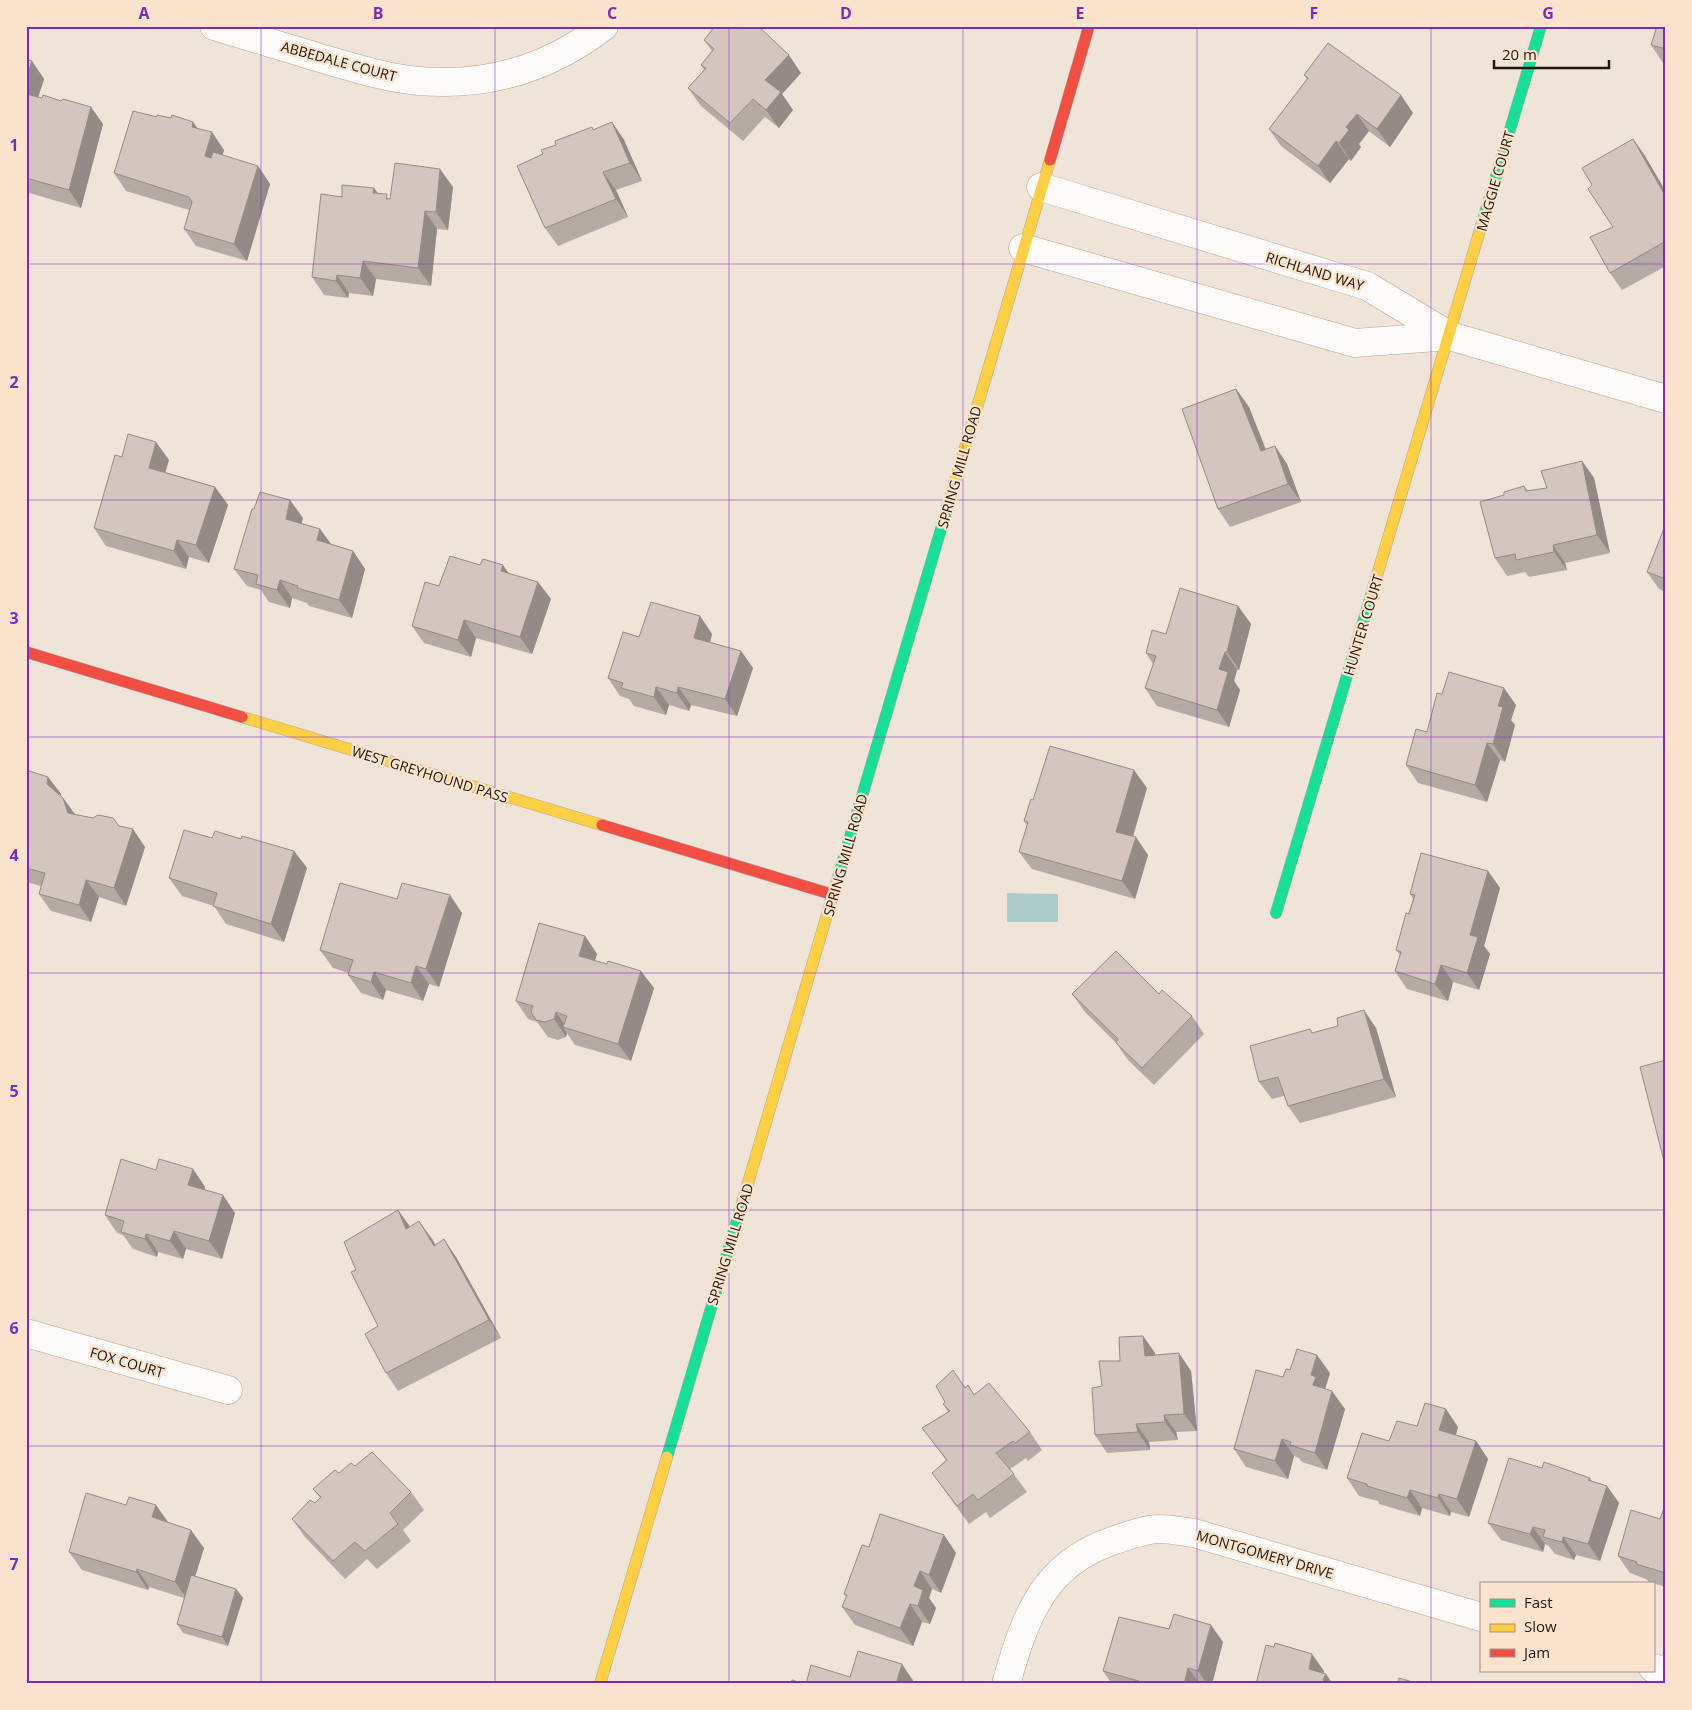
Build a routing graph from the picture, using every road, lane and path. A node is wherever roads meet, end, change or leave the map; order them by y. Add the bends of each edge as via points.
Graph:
1 (214, 26) edge
2 (604, 26) edge
3 (1089, 26) edge
4 (1541, 26) edge
5 (1041, 187) junction
6 (1023, 248) junction
7 (1450, 336) junction
8 (1666, 398) edge
9 (26, 652) edge
10 (834, 895) junction
11 (1276, 914) dead end
12 (26, 1333) edge
13 (228, 1390) dead end
14 (1480, 1617) edge
15 (1654, 1668) edge
16 (1666, 1672) edge
17 (600, 1684) edge
18 (1006, 1684) edge

1 - 2 street, ABBEDALE COURT via 372,73 419,81 463,82 508,76 553,59
3 - 5 street, SPRING MILL ROAD
4 - 7 street, MAGGIE COURT
5 - 6 street, SPRING MILL ROAD
5 - 7 street, RICHLAND WAY via 1367,286
6 - 7 street via 1355,342
6 - 10 street, SPRING MILL ROAD
7 - 8 street, RICHLAND WAY
7 - 11 street, HUNTER COURT
9 - 10 street, WEST GREYHOUND PASS
10 - 17 street, SPRING MILL ROAD
12 - 13 street, FOX COURT
14 - 18 street, MONTGOMERY DRIVE via 1194,1533 1160,1529 1140,1532 1094,1548 1062,1569 1030,1614
15 - 16 street

